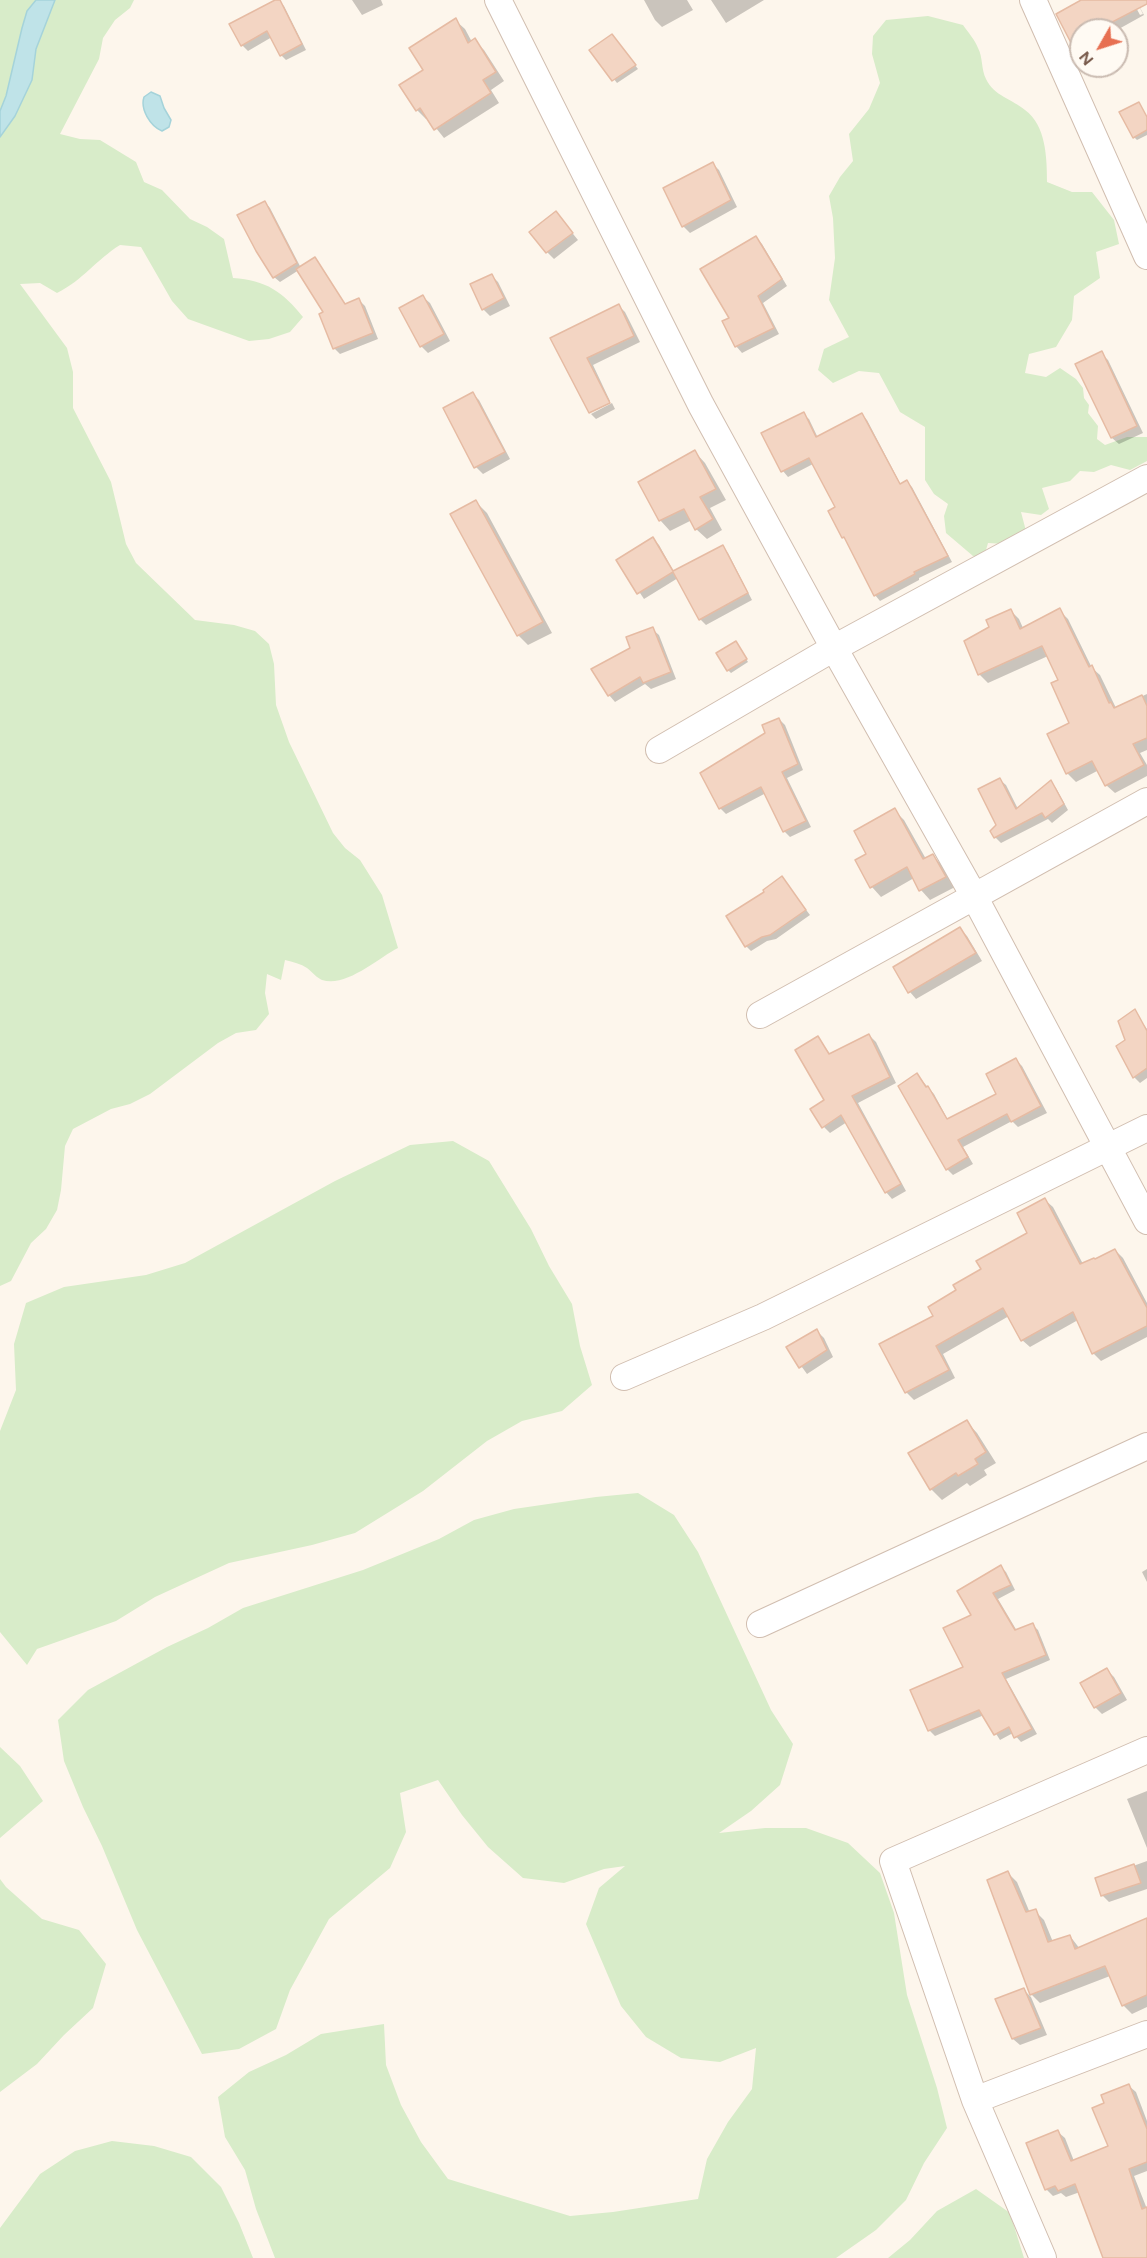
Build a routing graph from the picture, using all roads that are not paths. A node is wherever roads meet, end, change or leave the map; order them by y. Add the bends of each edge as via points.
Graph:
1 (498, 0) edge
2 (1033, 0) edge
3 (1147, 256) edge
4 (1147, 478) edge
5 (834, 648) junction
6 (659, 750) dead end
7 (1147, 801) edge
8 (974, 896) junction
9 (760, 1015) dead end
10 (1147, 1128) edge
11 (1109, 1146) junction
12 (1147, 1221) edge
13 (624, 1377) dead end
14 (1147, 1446) edge
15 (760, 1624) dead end
16 (1147, 1750) edge
17 (1147, 2034) edge
18 (975, 2100) junction
19 (1043, 2258) edge

1 - 5 street via 701,405
2 - 3 street
4 - 5 street
5 - 6 street
5 - 8 street
7 - 8 street
8 - 9 street
8 - 11 street
10 - 11 street
11 - 12 street
11 - 13 street via 763,1317
14 - 15 street
16 - 18 street via 893,1861
17 - 18 street
18 - 19 street

